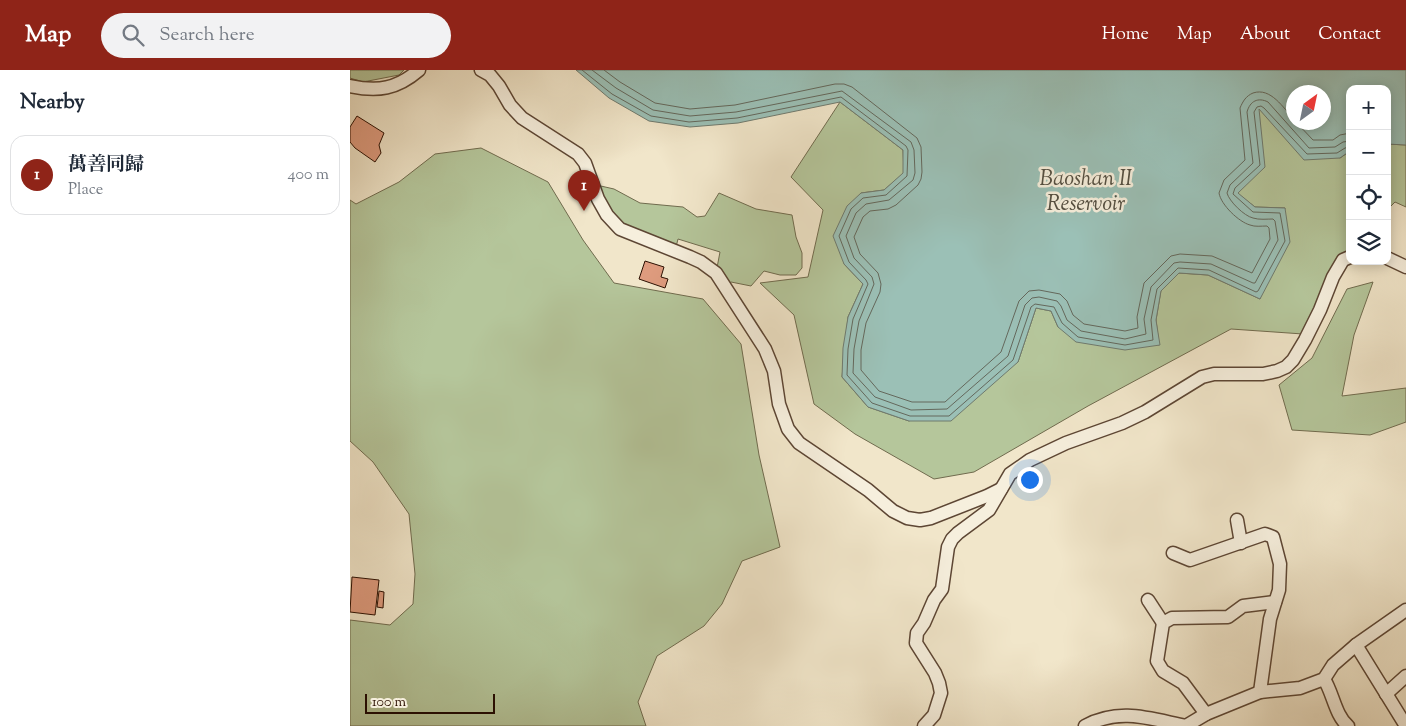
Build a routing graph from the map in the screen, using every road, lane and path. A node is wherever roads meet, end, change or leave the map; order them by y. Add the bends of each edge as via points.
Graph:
1 (419, 70) edge
2 (481, 70) edge
3 (350, 86) edge
4 (1346, 259) edge
5 (1391, 260) edge
6 (1406, 267) edge
7 (1001, 489) junction
8 (1237, 520) dead end
9 (1241, 543) junction
10 (1172, 553) dead end
11 (1148, 600) dead end
12 (1275, 602) junction
13 (1406, 610) edge
14 (1163, 623) junction
15 (1356, 645) junction
16 (1406, 676) edge
17 (1324, 679) junction
18 (1260, 692) junction
19 (1386, 694) junction
20 (1206, 714) junction
21 (924, 726) edge
22 (1085, 726) edge
23 (1348, 726) edge
24 (1406, 726) edge

1 - 3 street via 388,88 369,90
2 - 7 street via 490,75 522,118 578,154 585,163 598,199 620,229 696,259 716,273 765,349 774,371 779,404 788,429 799,443 907,518 931,518
4 - 7 street via 1305,340 1286,367 1264,374 1202,377 1145,412 1030,460 1010,474
5 - 6 street
7 - 21 street via 989,510 952,539 942,589 917,633 916,643 935,673 941,693 934,715
8 - 9 street
9 - 10 street via 1190,560
9 - 12 street via 1265,534 1273,537 1280,564
11 - 14 street
12 - 14 street via 1242,606 1228,617 1172,618
12 - 18 street
13 - 15 street
14 - 20 street via 1157,661 1163,671 1182,683
15 - 17 street via 1333,665
15 - 19 street
16 - 19 street
17 - 18 street via 1300,688
17 - 23 street via 1343,722
18 - 20 street
19 - 24 street
20 - 22 street via 1186,726 1134,715 1110,717

